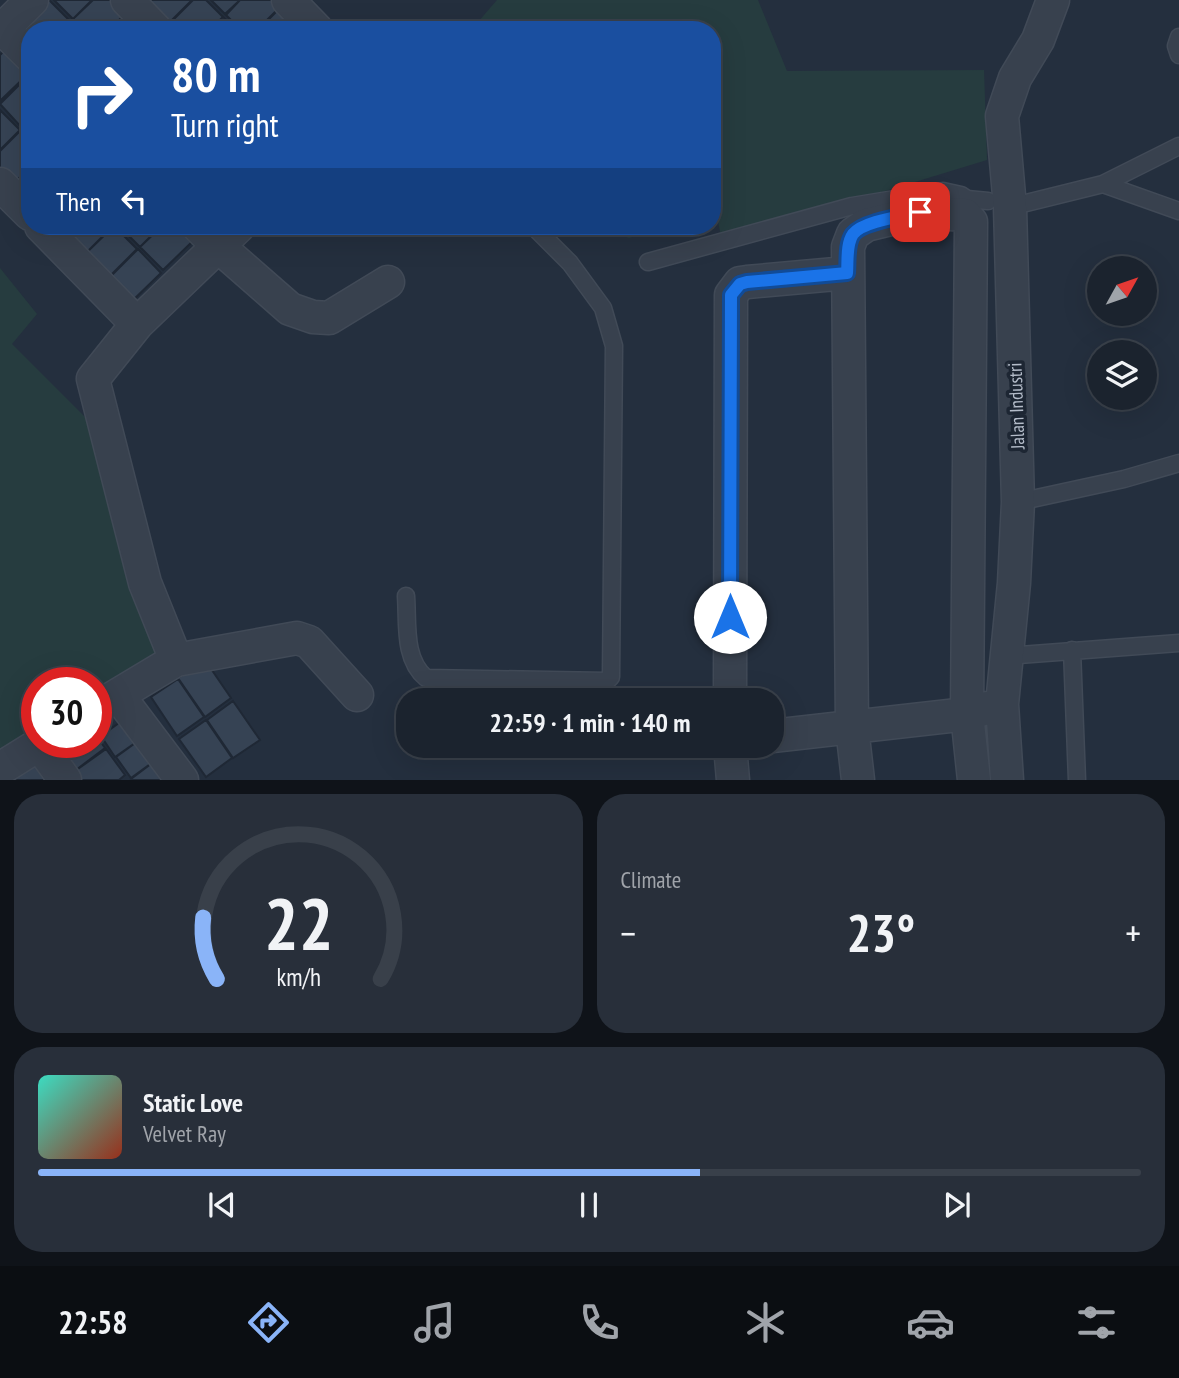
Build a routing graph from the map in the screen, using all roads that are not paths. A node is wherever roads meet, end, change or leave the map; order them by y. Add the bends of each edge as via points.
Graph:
1 (32, 0) edge
2 (127, 0) edge
3 (1053, 0) edge
4 (147, 21) edge
5 (1, 30) edge
6 (1179, 37) edge
7 (21, 48) edge
8 (1179, 55) edge
9 (1179, 146) edge
10 (0, 184) edge
11 (1103, 184) junction
12 (999, 204) junction
13 (21, 205) edge
14 (1179, 211) edge
15 (50, 235) edge
16 (216, 235) edge
17 (220, 235) edge
18 (542, 235) edge
19 (648, 262) dead end
20 (847, 273) junction
21 (388, 282) dead end
22 (137, 324) junction
23 (1179, 463) edge
24 (1018, 502) junction
25 (407, 596) dead end
26 (1179, 643) edge
27 (1072, 650) junction
28 (1007, 656) junction
29 (176, 660) junction
30 (730, 688) edge
31 (357, 695) dead end
32 (112, 699) edge
33 (1002, 704) junction
34 (112, 707) edge
35 (967, 714) junction
36 (852, 728) junction
37 (784, 735) edge
38 (21, 756) edge
39 (51, 758) edge
40 (731, 758) edge
41 (0, 769) edge
42 (65, 779) edge
43 (182, 779) edge
44 (733, 779) edge
45 (858, 779) edge
46 (974, 779) edge
47 (1007, 779) edge
48 (1077, 779) edge

1 - 5 street
2 - 4 street
3 - 12 street, Jalan Industri via 1002,116
5 - 7 street
6 - 8 lane
9 - 11 lane
10 - 13 street
11 - 12 lane
11 - 14 lane
12 - 19 lane via 943,191 852,206
12 - 24 street, Jalan Industri
15 - 22 street
16 - 22 street
17 - 21 street via 290,309 313,317 329,318
18 - 25 lane via 603,307 614,346 611,677 607,681 426,678 410,657
20 - 30 street via 747,282 731,295
20 - 35 street via 853,234 866,225 920,212 965,215 971,222
20 - 36 street
22 - 29 street via 93,379 145,583
23 - 24 lane
24 - 28 street, Jalan Industri
26 - 27 lane
27 - 28 lane
27 - 48 lane
28 - 33 street, Jalan Industri
29 - 31 street via 303,639
29 - 32 street
33 - 35 street
33 - 47 street, Jalan Industri
34 - 43 street
35 - 36 street
35 - 46 street
36 - 37 street
36 - 45 street
38 - 41 street
39 - 42 street
40 - 44 street

